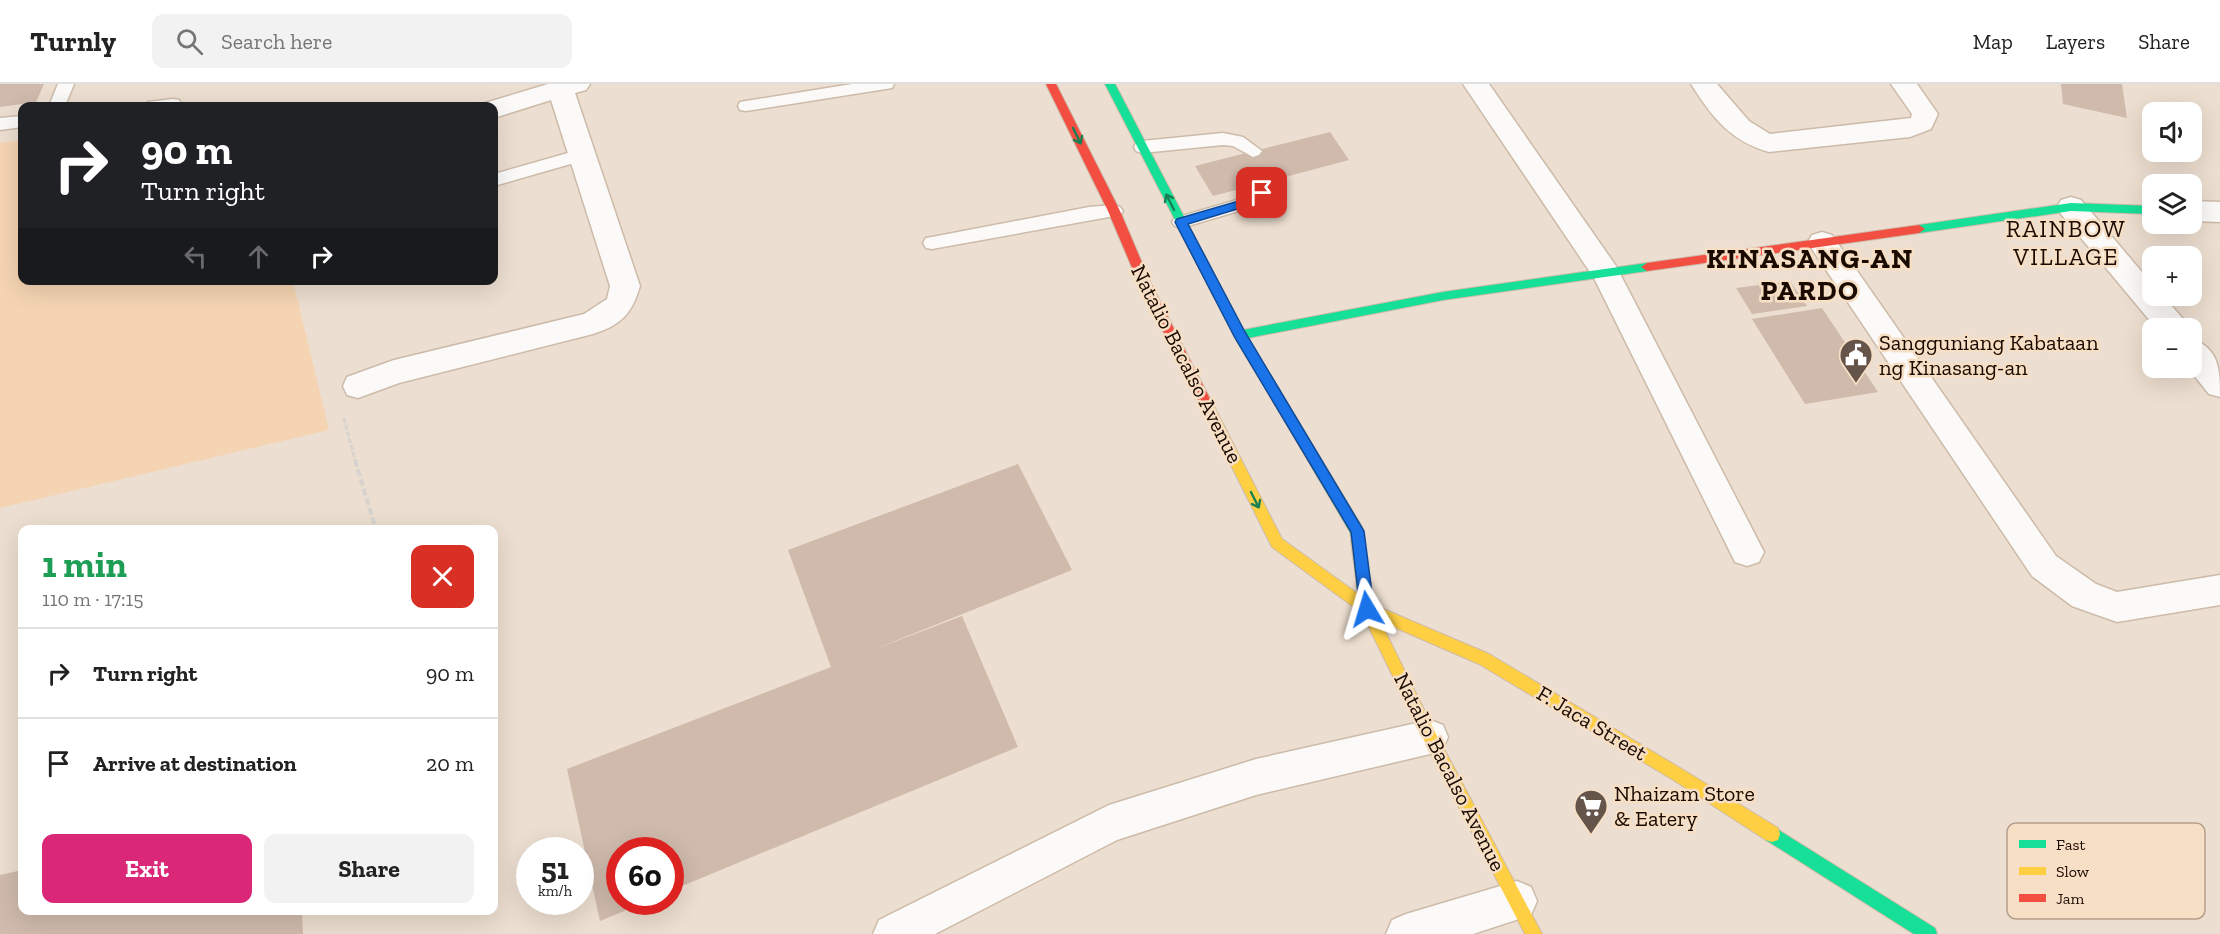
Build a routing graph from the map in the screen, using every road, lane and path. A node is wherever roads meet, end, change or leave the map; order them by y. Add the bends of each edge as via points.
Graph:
1 (66, 84) edge
2 (886, 84) edge
3 (1051, 84) edge
4 (1110, 84) edge
5 (1476, 84) edge
6 (1704, 84) edge
7 (1904, 84) edge
8 (569, 87) edge
9 (59, 102) edge
10 (746, 105) dead end
11 (498, 108) edge
12 (18, 122) edge
13 (0, 124) edge
14 (1142, 147) junction
15 (1253, 151) dead end
16 (582, 155) junction
17 (498, 179) edge
18 (1267, 182) dead end
19 (2071, 207) junction
20 (2142, 210) edge
21 (1114, 211) junction
22 (2202, 211) edge
23 (2220, 212) edge
24 (1181, 222) junction
25 (1822, 242) junction
26 (932, 243) dead end
27 (1606, 273) junction
28 (2165, 318) edge
29 (1240, 335) junction
30 (2202, 363) edge
31 (2220, 385) edge
32 (358, 386) joint
33 (374, 525) edge
34 (1747, 552) dead end
35 (2220, 590) edge
36 (1367, 609) junction
37 (1430, 737) junction
38 (1526, 917) edge
39 (893, 934) edge
40 (1406, 934) edge
41 (1929, 934) edge

1 - 9 lane
2 - 10 lane
3 -> 21 main road, Natalio Bacalso Avenue
4 - 14 main road, Natalio Bacalso Avenue
5 - 27 street
6 - 7 street via 1741,131 1752,139 1769,143 1910,128 1922,123 1925,114
8 - 11 street
8 - 16 street
12 - 13 lane
14 - 15 lane via 1223,139 1237,141
24 -> 14 main road, Natalio Bacalso Avenue
16 - 17 lane
16 - 32 street via 625,286 620,305 593,323 394,372
18 - 24 lane via 1253,201
19 - 20 main road
19 - 25 main road
19 - 28 street
21 - 26 lane
21 -> 36 main road, Natalio Bacalso Avenue via 1144,284 1277,543
22 - 23 street
24 - 29 main road, Natalio Bacalso Avenue
25 - 27 main road
25 - 35 street via 2044,566 2084,596 2117,607
27 - 29 main road via 1443,296
27 - 34 street
29 - 36 main road, Natalio Bacalso Avenue via 1357,531
30 - 31 street
32 - 33 path via 346,397 344,424
36 - 37 main road, Natalio Bacalso Avenue
36 - 41 main road, F. Jaca Street via 1484,659 1680,776
37 - 38 main road, Natalio Bacalso Avenue
37 - 39 street via 1256,777 1109,824
38 - 40 street

